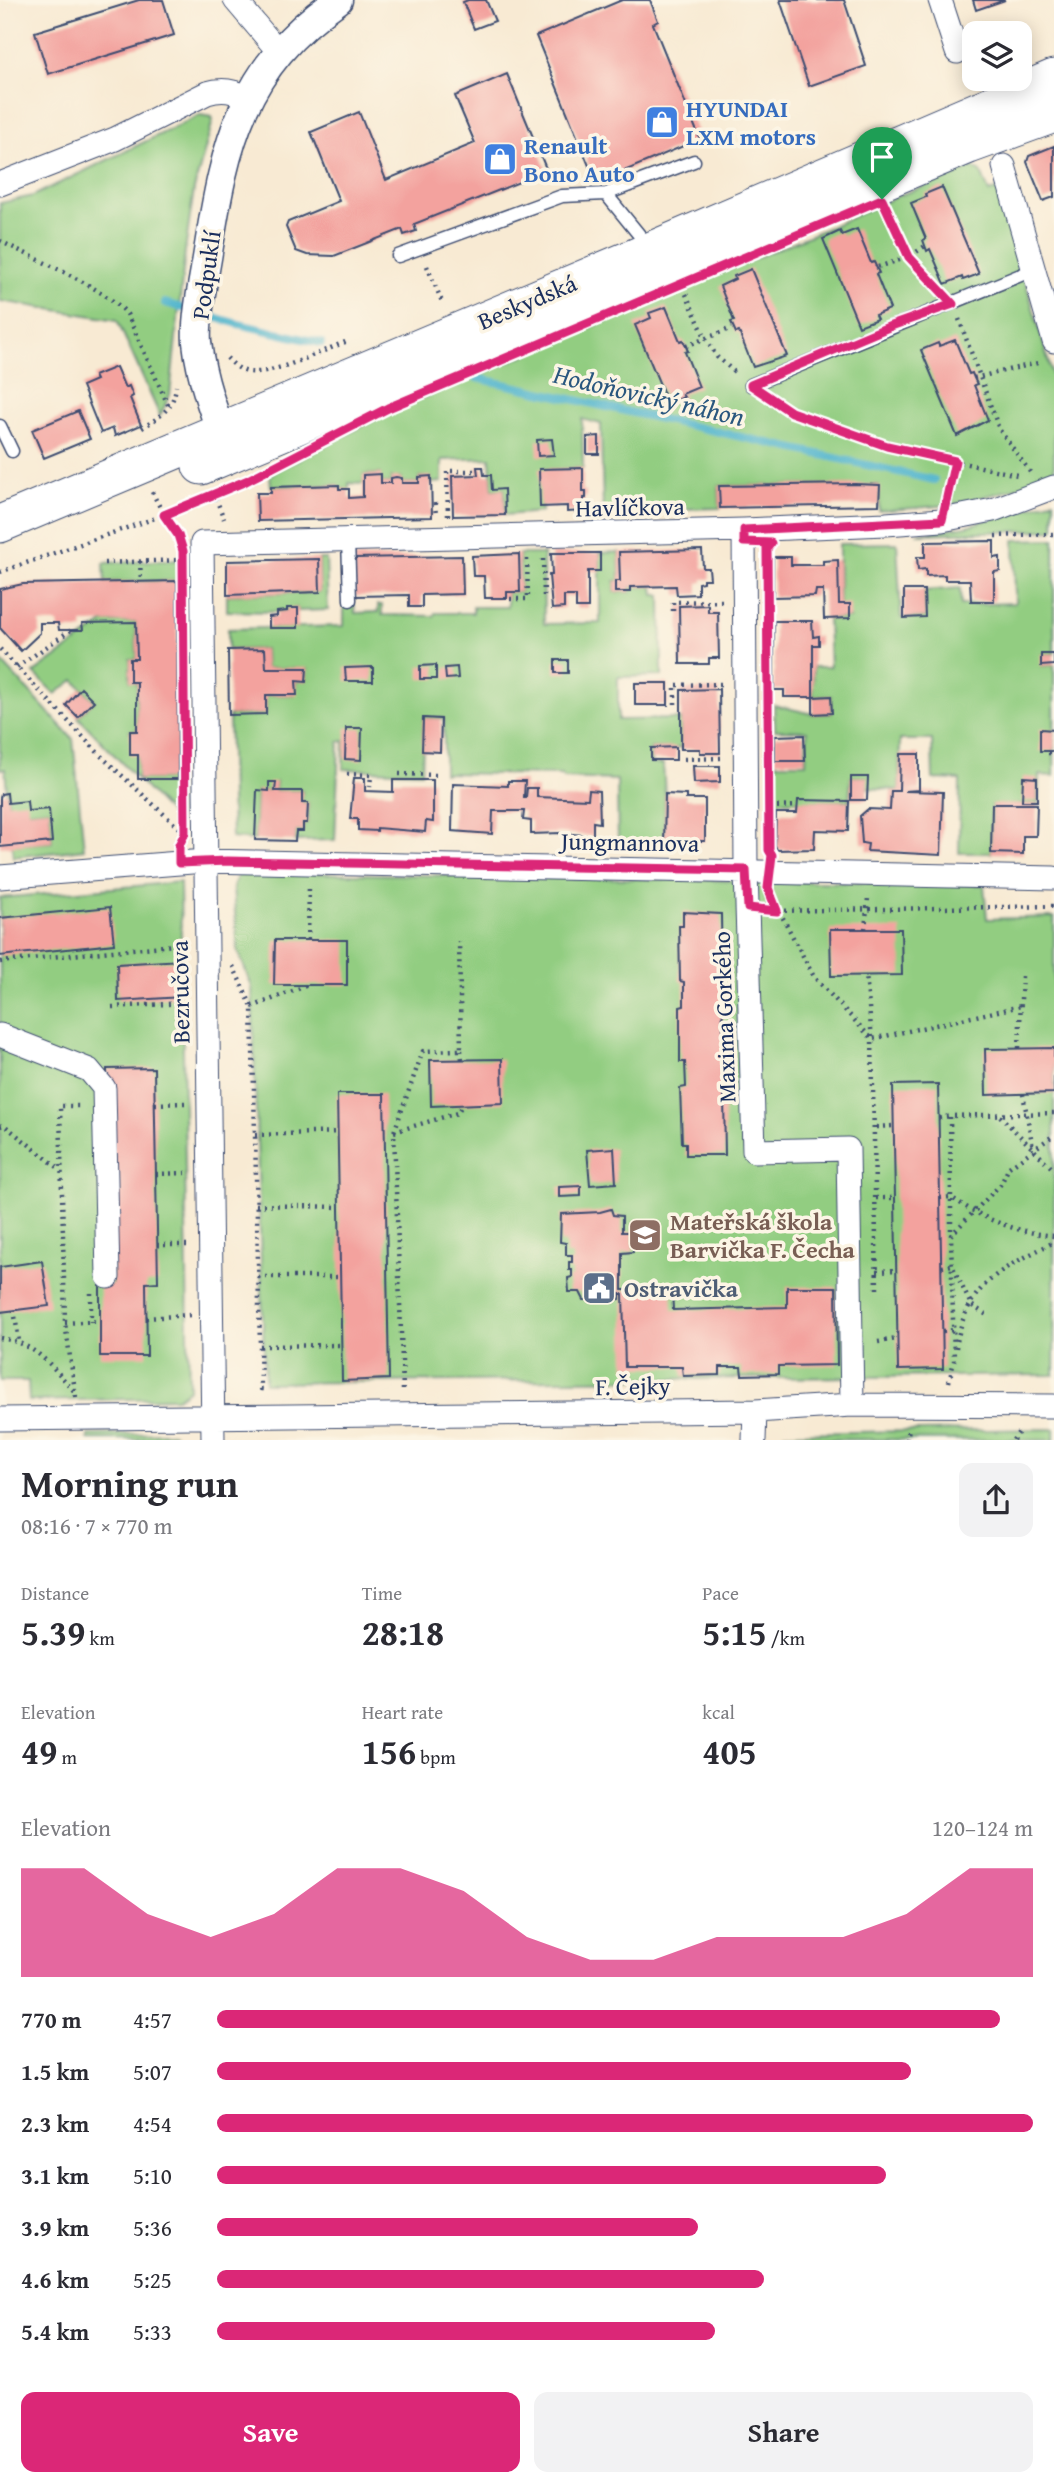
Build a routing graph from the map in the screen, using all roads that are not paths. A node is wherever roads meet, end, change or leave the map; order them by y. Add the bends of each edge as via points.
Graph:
1 (234, 0) edge
2 (338, 0) edge
3 (940, 0) edge
4 (957, 51) dead end
5 (279, 52) junction
6 (1054, 78) edge
7 (248, 97) junction
8 (1054, 114) edge
9 (694, 161) dead end
10 (1004, 166) dead end
11 (0, 184) edge
12 (606, 194) junction
13 (652, 250) junction
14 (398, 256) dead end
15 (1033, 270) junction
16 (1054, 341) edge
17 (751, 385) road end
18 (0, 426) edge
19 (225, 442) junction
20 (12, 452) dead end
21 (1054, 487) edge
22 (0, 524) edge
23 (744, 530) junction
24 (348, 540) junction
25 (188, 546) joint
26 (0, 551) edge
27 (350, 600) dead end
28 (205, 861) junction
29 (746, 870) junction
30 (0, 877) edge
31 (1054, 878) edge
32 (0, 1035) edge
33 (108, 1277) dead end
34 (852, 1405) junction
35 (1054, 1405) edge
36 (755, 1411) junction
37 (0, 1419) edge
38 (212, 1428) edge
39 (754, 1440) edge

1 - 5 street
2 - 5 street, Podpuklí
3 - 4 street
5 - 7 street, Podpuklí
6 - 13 main road, Beskydská
7 - 11 street via 229,90 207,93 115,139
7 - 19 street, Podpuklí via 217,194 197,341 206,387
8 - 19 main road, Beskydská
9 - 12 lane
10 - 15 street
12 - 13 lane
12 - 14 lane via 562,196
13 - 19 main road, Beskydská
15 - 16 street
15 - 17 lane
18 - 20 lane
19 - 22 main road, Beskydská
19 - 26 main road, Beskydská
21 - 23 street, Havlíčkova via 993,510 942,520
23 - 24 street, Havlíčkova
23 - 29 street, Maxima Gorkého
24 - 25 street, Havlíčkova
24 - 27 lane
25 - 28 street, Bezručova
28 - 29 street, Jungmannova
28 - 30 street, Jungmannova
28 - 38 street, Bezručova
29 - 31 street, Jungmannova
29 - 34 street, Maxima Gorkého via 754,1151 848,1150
32 - 33 street via 89,1070 104,1088
34 - 35 street, F. Čejky
34 - 36 street, F. Čejky
36 - 38 street, F. Čejky
36 - 39 street
37 - 38 street, F. Čejky

